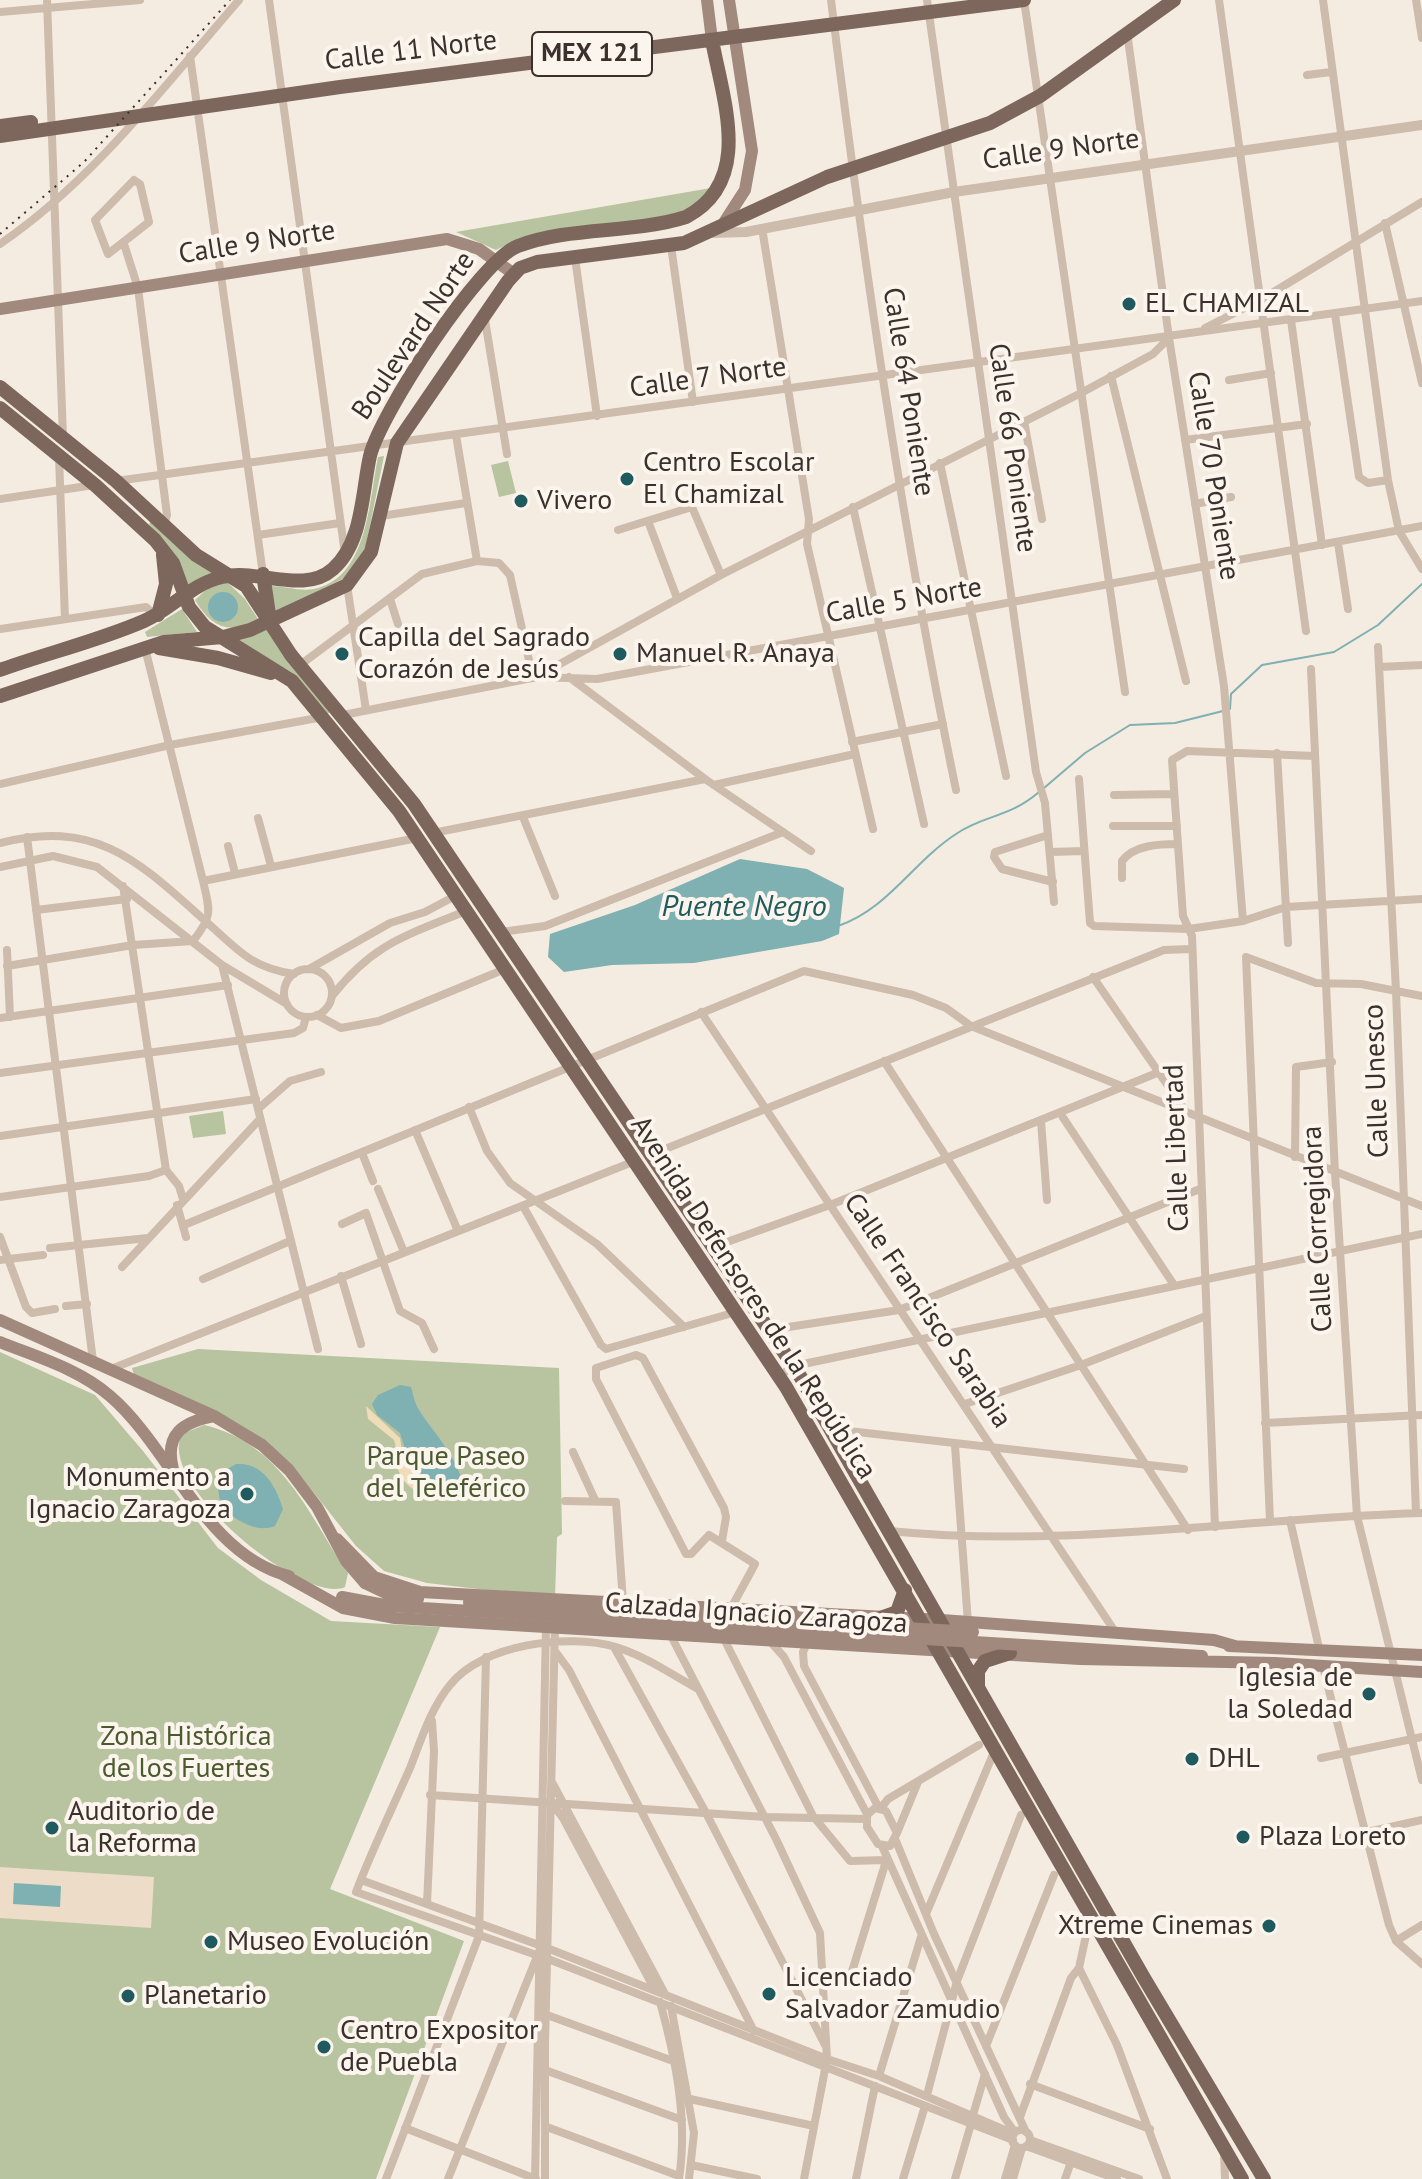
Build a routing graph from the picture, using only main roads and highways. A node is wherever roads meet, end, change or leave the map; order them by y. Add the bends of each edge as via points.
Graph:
1 (707, 0) edge
2 (729, 0) edge
3 (1024, 0) edge
4 (1174, 0) edge
5 (928, 7) edge
6 (735, 37) junction
7 (712, 40) junction
8 (52, 124) junction
9 (0, 126) edge
10 (0, 136) edge
11 (725, 221) junction
12 (496, 259) junction
13 (514, 274) junction
14 (0, 309) edge
15 (0, 387) edge
16 (0, 408) edge
17 (161, 546) junction
18 (196, 555) junction
19 (263, 574) junction
20 (232, 575) junction
21 (184, 596) junction
22 (302, 608) junction
23 (157, 615) junction
24 (270, 622) junction
25 (218, 637) junction
26 (283, 645) junction
27 (148, 647) junction
28 (0, 670) edge
29 (289, 679) junction
30 (0, 696) edge
31 (0, 1320) edge
32 (0, 1342) edge
33 (214, 1416) junction
34 (174, 1476) junction
35 (337, 1539) junction
36 (282, 1574) junction
37 (905, 1590) junction
38 (528, 1597) junction
39 (578, 1599) junction
40 (748, 1610) junction
41 (777, 1612) junction
42 (874, 1618) junction
43 (919, 1620) junction
44 (942, 1620) junction
45 (528, 1624) junction
46 (573, 1627) junction
47 (1044, 1629) junction
48 (752, 1637) junction
49 (766, 1637) junction
50 (871, 1645) junction
51 (1235, 1646) junction
52 (935, 1649) junction
53 (957, 1650) junction
54 (1170, 1650) junction
55 (1010, 1653) junction
56 (1422, 1655) edge
57 (1041, 1656) junction
58 (1236, 1662) junction
59 (1422, 1672) edge
60 (978, 1688) junction
61 (1242, 2179) edge
62 (1264, 2179) edge

1 - 7 main road, Boulevard Norte
2 - 6 main road, Boulevard Norte
3 - 5 main road, Calle 11 Norte / MEX 121
4 - 11 main road, Calle 9 Norte via 1040,96 990,123 853,169
5 - 6 main road, Calle 11 Norte / MEX 121
6 - 7 main road, Calle 11 Norte / MEX 121
6 - 11 main road, Boulevard Norte via 752,151 745,190
7 - 8 main road, Calle 11 Norte / MEX 121
7 - 12 main road, Boulevard Norte via 730,160 722,185 706,204 673,221 530,242
8 - 9 main road, Calle 11 Norte / MEX 121
8 - 10 main road, Calle 11 Norte / MEX 121
11 - 13 main road, Boulevard Norte via 671,246 528,264
12 - 13 main road, Calle 9 Norte
12 - 14 main road, Calle 9 Norte via 447,239
12 - 19 main road, Boulevard Norte via 392,406 373,446 345,555 315,579
13 - 22 main road, Boulevard Norte via 397,443 371,552 347,585
15 - 18 main road via 116,481
16 - 17 main road
17 - 21 main road, Avenida Defensores de la República
17 - 23 main road via 166,584
18 - 19 main road
18 - 20 main road
19 - 20 main road
19 - 24 main road
20 - 21 main road via 202,583
20 - 24 main road, Avenida Defensores de la República via 251,591
21 - 23 main road
21 - 25 main road, Avenida Defensores de la República via 197,618
22 - 24 main road, Boulevard Norte
22 - 26 main road via 287,624
23 - 28 main road
24 - 25 main road, Boulevard Norte
24 - 26 main road, Avenida Defensores de la República
25 - 27 main road, Boulevard Norte
25 - 29 main road, Avenida Defensores de la República
26 - 44 main road, Avenida Defensores de la República via 433,833 501,932 794,1366
27 - 29 main road via 218,658
27 - 30 main road, Boulevard Norte
29 - 37 main road, Avenida Defensores de la República via 324,717 457,895 779,1376
31 - 33 main road, Calzada Ignacio Zaragoza
32 - 34 main road, Calzada Ignacio Zaragoza via 74,1373 109,1395
33 - 34 main road via 178,1429 171,1451
33 - 35 main road, Calzada Ignacio Zaragoza via 280,1460
34 - 36 main road, Calzada Ignacio Zaragoza via 219,1531 247,1555
35 - 38 main road, Calzada Ignacio Zaragoza via 374,1577 395,1586
35 - 54 main road, Calzada Ignacio Zaragoza, bridge via 346,1561 365,1583 388,1594 427,1600 839,1622
36 - 45 main road, Calzada Ignacio Zaragoza via 343,1608 395,1618
36 - 54 main road, Calzada Ignacio Zaragoza, bridge via 342,1597 390,1606
37 - 42 main road via 899,1610
37 - 43 main road, Avenida Defensores de la República
38 - 39 main road, Calzada Ignacio Zaragoza
38 - 45 main road via 540,1614
39 - 40 main road, Calzada Ignacio Zaragoza
39 - 46 main road via 571,1611
40 - 41 main road, Calzada Ignacio Zaragoza
40 - 48 main road via 758,1625
41 - 42 main road, Calzada Ignacio Zaragoza
41 - 49 main road via 762,1626
42 - 43 main road, Calzada Ignacio Zaragoza
42 - 50 main road via 878,1633
43 - 44 main road, Calzada Ignacio Zaragoza
43 - 52 main road, Avenida Defensores de la República
44 - 47 main road, Calzada Ignacio Zaragoza
44 - 53 main road, Avenida Defensores de la República
45 - 46 main road, Calzada Ignacio Zaragoza
46 - 48 main road, Calzada Ignacio Zaragoza
47 - 51 main road, Calzada Ignacio Zaragoza via 1214,1640
47 - 57 main road via 1029,1644
48 - 49 main road, Calzada Ignacio Zaragoza
49 - 50 main road, Calzada Ignacio Zaragoza
50 - 52 main road, Calzada Ignacio Zaragoza
51 - 54 main road, Calzada Ignacio Zaragoza
51 - 56 main road, Calzada Ignacio Zaragoza
52 - 53 main road, Calzada Ignacio Zaragoza
52 - 61 main road, Avenida Defensores de la República
53 - 55 main road, Calzada Ignacio Zaragoza
53 - 60 main road, Avenida Defensores de la República
54 - 58 main road, Calzada Ignacio Zaragoza
55 - 57 main road, Calzada Ignacio Zaragoza
55 - 60 main road via 985,1661 978,1671
57 - 58 main road, Calzada Ignacio Zaragoza
58 - 59 main road, Calzada Ignacio Zaragoza
60 - 62 main road, Avenida Defensores de la República

